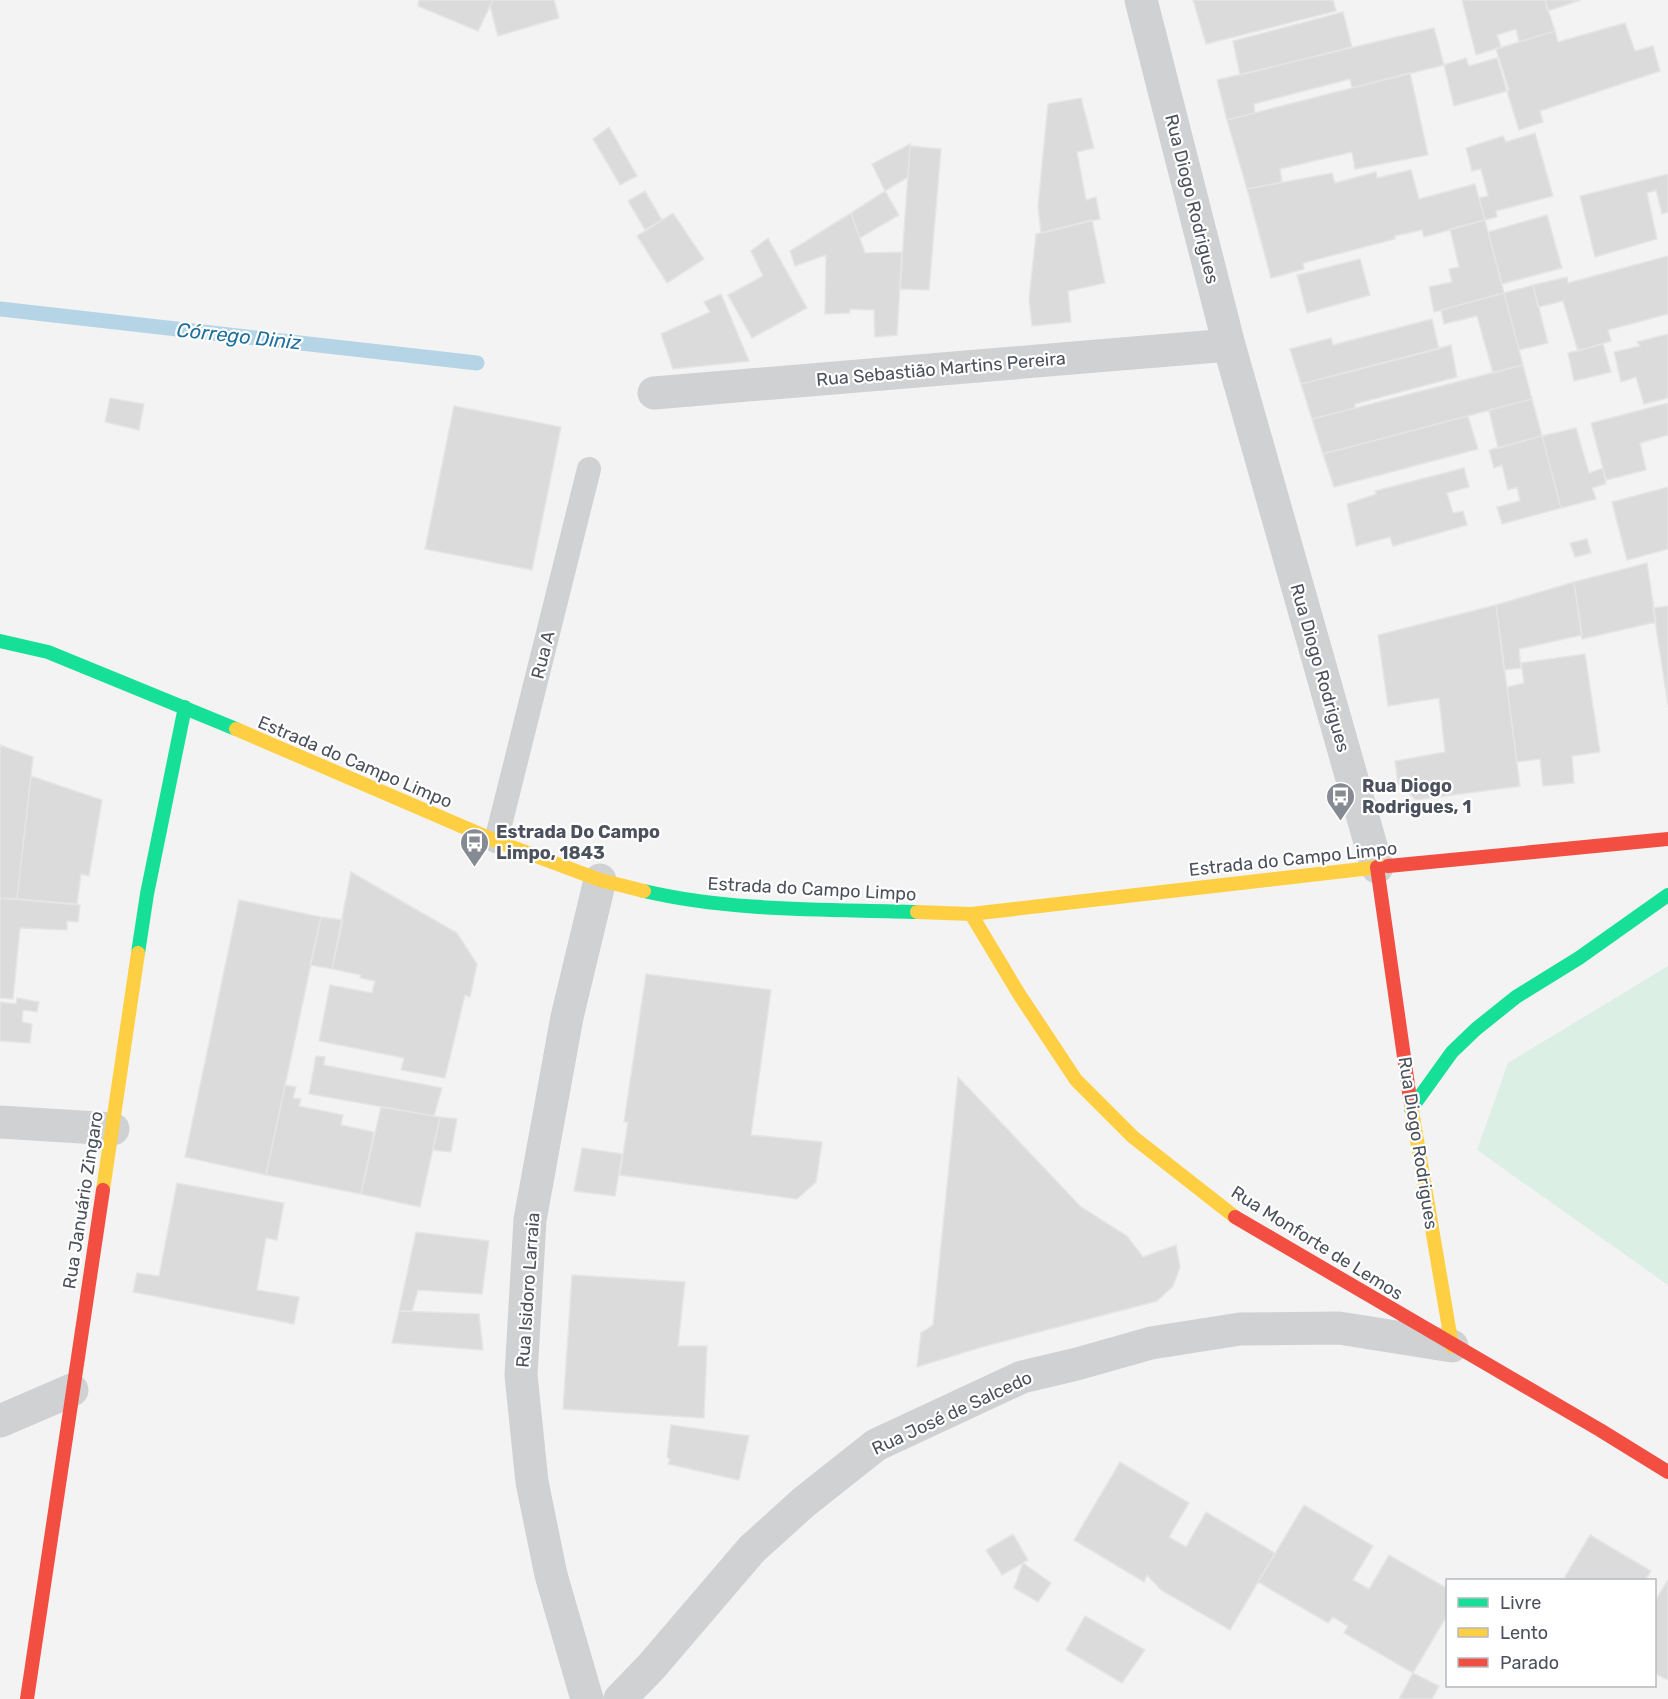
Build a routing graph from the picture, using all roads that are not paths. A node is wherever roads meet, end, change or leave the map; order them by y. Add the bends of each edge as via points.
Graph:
1 (1141, 0) edge
2 (1229, 345) junction
3 (654, 393) dead end
4 (589, 469) dead end
5 (0, 641) edge
6 (185, 707) junction
7 (1668, 839) edge
8 (496, 842) junction
9 (1377, 867) junction
10 (600, 880) junction
11 (1668, 895) edge
12 (971, 914) junction
13 (1411, 1109) junction
14 (0, 1122) edge
15 (112, 1129) junction
16 (1452, 1346) junction
17 (72, 1390) junction
18 (0, 1421) edge
19 (1668, 1472) edge
20 (27, 1699) edge
21 (587, 1699) edge
22 (620, 1699) edge

1 - 2 street, Rua Diogo Rodrigues
2 - 3 street, Rua Sebastião Martins Pereira
2 - 9 street, Rua Diogo Rodrigues
4 - 8 lane, Rua A
5 - 6 street, Estrada do Campo Limpo via 48,652
6 - 8 street, Estrada do Campo Limpo
6 - 15 street, Rua Januário Zingaro via 147,894
7 - 9 street, Estrada do Campo Limpo
8 - 10 street, Estrada do Campo Limpo
9 - 12 street, Estrada do Campo Limpo
9 - 13 street, Rua Diogo Rodrigues
10 - 12 street, Estrada do Campo Limpo via 678,899 744,906
10 - 21 street, Rua Isidoro Larraia via 567,1017 530,1220 522,1375 532,1482 551,1575
11 - 13 street via 1516,997 1476,1029 1452,1052
12 - 16 street, Rua Monforte de Lemos via 1076,1080 1133,1137 1242,1222
13 - 16 street, Rua Diogo Rodrigues
14 - 15 street
15 - 17 street, Rua Januário Zingaro
16 - 19 street, Rua Monforte de Lemos
16 - 22 street, Rua José de Salcedo via 1339,1328 1240,1329 1151,1343 1022,1377 876,1444 752,1549
17 - 18 street
17 - 20 street, Rua Januário Zingaro

